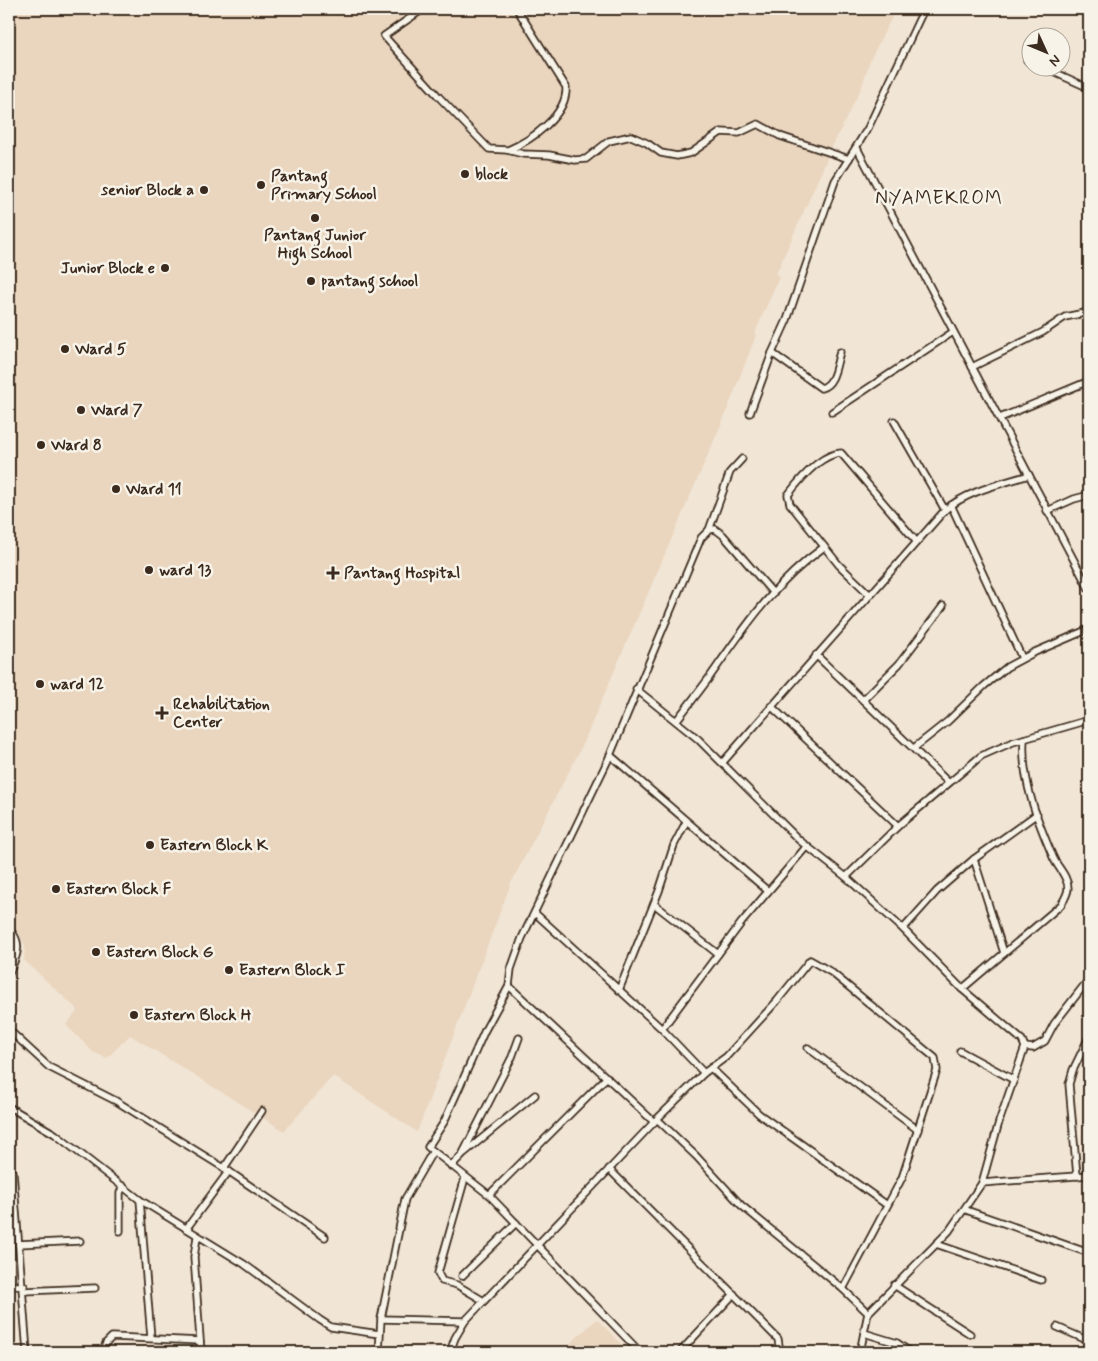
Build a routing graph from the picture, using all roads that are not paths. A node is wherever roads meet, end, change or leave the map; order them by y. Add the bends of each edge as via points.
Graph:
1 (422, 9) edge
2 (517, 9) edge
3 (924, 9) edge
4 (1067, 78) edge
5 (1089, 88) edge
6 (857, 148) junction
7 (507, 150) junction
8 (849, 159) junction
9 (1089, 312) edge
10 (953, 332) junction
11 (772, 352) junction
12 (840, 352) dead end
13 (972, 367) junction
14 (1089, 381) edge
15 (832, 412) dead end
16 (750, 413) dead end
17 (1000, 418) junction
18 (894, 421) dead end
19 (742, 459) dead end
20 (1029, 475) junction
21 (1089, 495) edge
22 (951, 505) junction
23 (945, 510) junction
24 (1047, 511) junction
25 (709, 530) junction
26 (916, 541) junction
27 (824, 547) junction
28 (1089, 589) edge
29 (772, 592) junction
30 (869, 594) junction
31 (943, 606) dead end
32 (1089, 630) edge
33 (816, 655) junction
34 (1022, 658) junction
35 (636, 689) junction
36 (863, 700) junction
37 (771, 706) junction
38 (1089, 720) edge
39 (676, 721) junction
40 (1024, 738) junction
41 (914, 748) junction
42 (610, 755) junction
43 (722, 762) junction
44 (948, 782) junction
45 (1037, 814) junction
46 (686, 822) junction
47 (898, 826) junction
48 (807, 846) junction
49 (974, 859) junction
50 (846, 877) junction
51 (768, 891) junction
52 (654, 904) junction
53 (536, 914) junction
54 (902, 929) junction
55 (9, 930) edge
56 (1004, 953) junction
57 (718, 954) junction
58 (9, 973) edge
59 (1089, 979) edge
60 (509, 986) junction
61 (962, 989) junction
62 (619, 990) junction
63 (662, 1029) junction
64 (9, 1030) edge
65 (1089, 1037) edge
66 (519, 1038) dead end
67 (1025, 1047) junction
68 (808, 1048) dead end
69 (960, 1051) dead end
70 (711, 1068) junction
71 (704, 1073) junction
72 (608, 1077) junction
73 (1014, 1080) junction
74 (535, 1095) dead end
75 (9, 1107) edge
76 (262, 1111) dead end
77 (655, 1120) junction
78 (918, 1130) junction
79 (432, 1151) junction
80 (462, 1154) junction
81 (451, 1166) junction
82 (609, 1169) junction
83 (226, 1170) junction
84 (14, 1172) dead end
85 (1089, 1174) edge
86 (1077, 1176) junction
87 (466, 1178) junction
88 (982, 1183) junction
89 (123, 1186) junction
90 (489, 1194) junction
91 (140, 1200) junction
92 (887, 1205) junction
93 (966, 1210) junction
94 (516, 1222) junction
95 (186, 1229) junction
96 (120, 1231) dead end
97 (197, 1236) junction
98 (325, 1237) dead end
99 (80, 1241) dead end
100 (18, 1244) junction
101 (936, 1244) junction
102 (538, 1246) junction
103 (1089, 1253) edge
104 (462, 1276) dead end
105 (1042, 1280) dead end
106 (894, 1285) junction
107 (9, 1286) edge
108 (95, 1288) dead end
109 (24, 1289) junction
110 (844, 1289) junction
111 (734, 1294) junction
112 (484, 1301) junction
113 (868, 1313) junction
114 (381, 1319) junction
115 (465, 1321) junction
116 (1057, 1327) dead end
117 (864, 1333) junction
118 (379, 1334) junction
119 (970, 1334) dead end
120 (151, 1338) junction
121 (200, 1341) junction
122 (1089, 1341) edge
123 (27, 1352) edge
124 (103, 1352) edge
125 (201, 1352) edge
126 (379, 1352) edge
127 (450, 1352) edge
128 (640, 1352) edge
129 (680, 1352) edge
130 (780, 1352) edge
131 (860, 1352) edge
132 (910, 1352) edge

1 - 7 street via 384,36 482,143 490,149
2 - 7 street via 566,87 566,95 559,111 532,139
3 - 6 street
4 - 5 street
6 - 8 street
6 - 10 street
7 - 8 street via 586,159 609,141 631,136 661,153 677,156 691,153 721,132 739,134 758,124 780,136
8 - 11 street via 835,181 787,320
9 - 13 street via 1065,317 1043,332
10 - 13 street
10 - 15 street
11 - 12 street via 821,388 831,381
11 - 16 street
13 - 17 street
14 - 17 street
17 - 20 street
18 - 23 street
19 - 25 street via 730,472
20 - 22 street via 995,485
20 - 24 street
21 - 24 street
22 - 23 street
22 - 34 street
23 - 26 street
24 - 28 street
25 - 29 street via 715,529 723,535
25 - 35 street via 701,538
26 - 27 street via 841,453 833,453 794,487 787,499
26 - 30 street
27 - 29 street
27 - 30 street
29 - 39 street
30 - 33 street
31 - 36 street via 899,664
32 - 34 street
33 - 36 street
33 - 37 street
34 - 41 street via 984,686
35 - 39 street
35 - 42 street
36 - 41 street
37 - 43 street
37 - 47 street
38 - 40 street
39 - 43 street
40 - 44 street via 981,756
40 - 45 street via 1023,767
41 - 44 street
42 - 46 street
42 - 53 street
43 - 48 street
44 - 47 street
45 - 49 street
45 - 56 street via 1053,859 1066,879 1066,896 1061,905
46 - 51 street
46 - 52 street
47 - 50 street
48 - 50 street
48 - 51 street
49 - 54 street via 937,891
49 - 56 street
50 - 54 street
51 - 57 street
52 - 57 street
52 - 62 street
53 - 60 street via 522,938 511,969
53 - 62 street
54 - 61 street
55 - 58 street via 17,940 18,948
56 - 61 street
57 - 63 street
59 - 67 street via 1045,1041 1033,1048
60 - 72 street
60 - 79 street via 481,1038 444,1122 428,1148
61 - 67 street via 1017,1034
62 - 63 street
63 - 71 street
64 - 83 street via 49,1067 116,1101
65 - 86 street via 1069,1084
66 - 80 street
67 - 73 street
68 - 78 street
69 - 73 street
70 - 71 street
70 - 78 street via 726,1057 813,960 936,1058 937,1070
70 - 92 street via 759,1114
71 - 77 street
72 - 77 street
72 - 90 street
73 - 88 street
74 - 80 street
75 - 89 street via 55,1134
76 - 83 street
77 - 82 street
77 - 110 street via 696,1156 742,1205
78 - 92 street via 902,1178
79 - 81 street
79 - 114 street via 405,1198
80 - 81 street
81 - 87 street
82 - 102 street
82 - 111 street
83 - 95 street
83 - 98 street
84 - 100 street
85 - 86 street
86 - 88 street
87 - 90 street
87 - 112 street via 438,1273 442,1281 457,1285
88 - 93 street
89 - 91 street
89 - 96 street
90 - 94 street
91 - 95 street
91 - 120 street
92 - 110 street
93 - 101 street
93 - 103 street
94 - 102 street
94 - 104 street
95 - 97 street
97 - 118 street via 244,1264 331,1327
97 - 121 street via 194,1257
99 - 100 street
100 - 109 street
101 - 105 street
101 - 106 street
102 - 112 street
102 - 128 street
106 - 113 street
106 - 119 street
107 - 109 street
108 - 109 street
109 - 123 street
110 - 113 street
111 - 129 street
111 - 130 street via 778,1339
112 - 115 street
113 - 117 street
114 - 115 street
114 - 118 street
115 - 127 street
116 - 122 street
117 - 131 street
117 - 132 street via 897,1343
118 - 126 street
120 - 121 street
120 - 124 street via 112,1337
121 - 125 street

